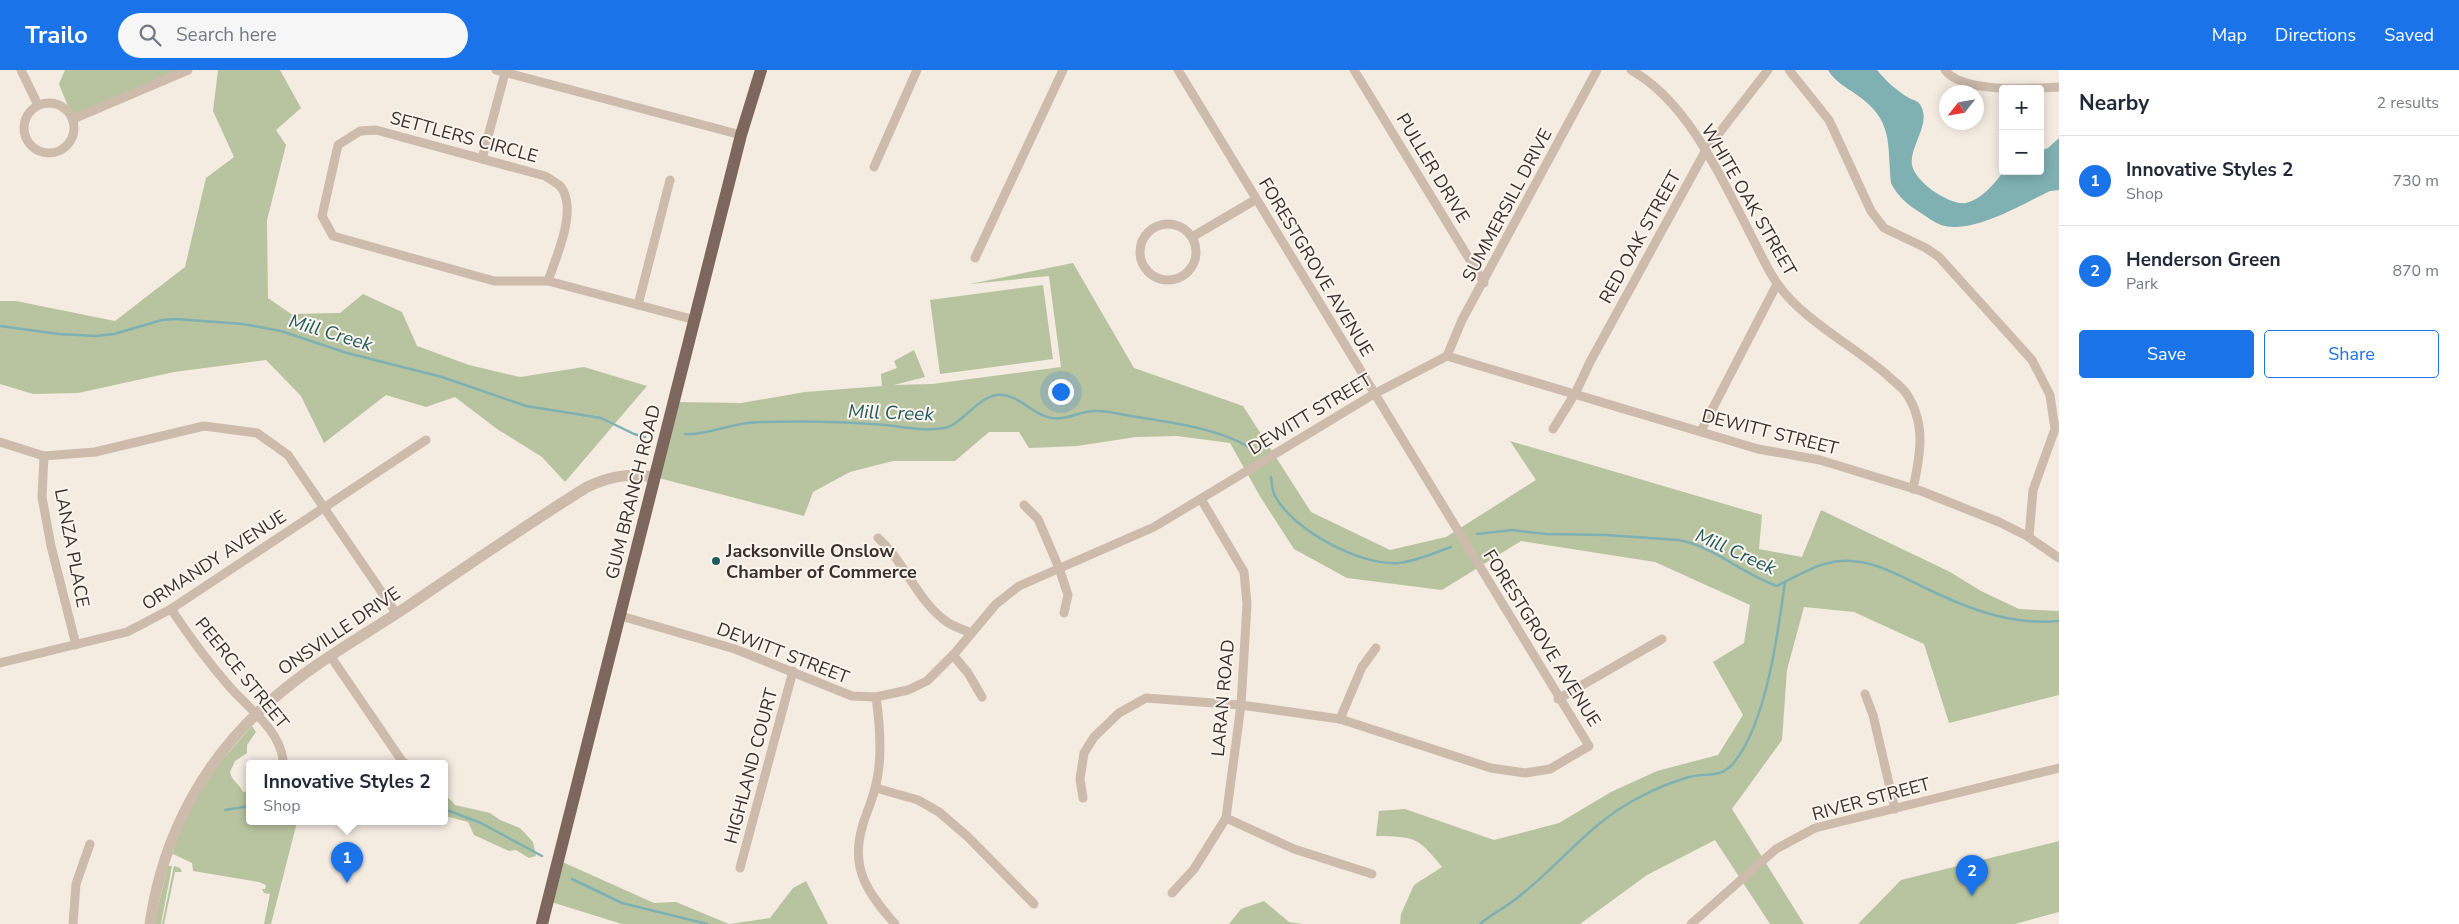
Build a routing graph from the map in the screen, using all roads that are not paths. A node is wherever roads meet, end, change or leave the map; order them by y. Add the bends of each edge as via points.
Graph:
1 (21, 70) edge
2 (188, 70) edge
3 (761, 70) edge
4 (917, 70) edge
5 (1063, 70) edge
6 (1178, 70) edge
7 (1354, 70) edge
8 (1597, 70) edge
9 (1631, 70) edge
10 (1768, 70) edge
11 (1789, 70) edge
12 (1945, 70) edge
13 (501, 71) edge
14 (2059, 87) edge
15 (38, 105) junction
16 (73, 118) junction
17 (741, 135) junction
18 (1706, 150) junction
19 (482, 159) junction
20 (874, 167) dead end
21 (670, 180) dead end
22 (1256, 200) junction
23 (1192, 237) junction
24 (976, 258) dead end
25 (548, 281) junction
26 (1484, 283) junction
27 (1777, 284) junction
28 (638, 305) junction
29 (695, 320) junction
30 (1448, 356) junction
31 (1576, 392) junction
32 (1374, 394) junction
33 (1554, 429) dead end
34 (1701, 431) junction
35 (426, 440) dead end
36 (0, 442) edge
37 (44, 456) junction
38 (655, 478) junction
39 (1913, 489) junction
40 (1201, 499) junction
41 (1024, 505) dead end
42 (325, 508) junction
43 (2029, 537) junction
44 (878, 538) dead end
45 (2059, 558) edge
46 (1059, 568) junction
47 (171, 609) junction
48 (1064, 613) dead end
49 (396, 614) junction
50 (620, 616) junction
51 (972, 633) junction
52 (1662, 639) dead end
53 (76, 645) junction
54 (1376, 648) dead end
55 (953, 655) junction
56 (332, 657) junction
57 (0, 664) edge
58 (793, 671) junction
59 (1865, 694) dead end
60 (876, 697) junction
61 (982, 697) dead end
62 (1558, 699) junction
63 (1241, 705) junction
64 (256, 713) junction
65 (1340, 719) junction
66 (282, 759) dead end
67 (401, 760) edge
68 (2059, 768) edge
69 (876, 788) junction
70 (1083, 798) dead end
71 (1895, 809) junction
72 (1226, 818) junction
73 (90, 844) dead end
74 (740, 868) dead end
75 (1372, 874) dead end
76 (1172, 893) dead end
77 (1034, 904) dead end
78 (73, 924) edge
79 (150, 924) edge
80 (542, 924) edge
81 (895, 924) edge
82 (1691, 924) edge

1 - 15 street
2 - 16 street
3 - 17 main road, GUM BRANCH ROAD
4 - 20 street
5 - 24 street
6 - 22 street, FORESTGROVE AVENUE
7 - 26 street, PULLER DRIVE
8 - 26 street, SUMMERSILL DRIVE
9 - 18 street, WHITE OAK STREET via 1646,78 1674,107
10 - 18 street, RED OAK STREET
11 - 43 street via 1829,120 1870,210 1884,228 1939,257 2032,360 2050,395 2055,429 2033,490
12 - 14 street via 1949,76 1986,88
13 - 17 street
13 - 19 street
15 - 16 street via 50,102 66,109
15 - 16 street via 28,112 23,134 30,146 41,153 56,153 67,147 74,134
17 - 29 main road, GUM BRANCH ROAD
18 - 27 street, WHITE OAK STREET
18 - 31 street, RED OAK STREET
19 - 25 street, SETTLERS CIRCLE via 545,176 560,187 569,206
19 - 25 street, SETTLERS CIRCLE via 376,130 360,131 338,146 322,216 333,236 494,281
21 - 28 street
22 - 23 street
22 - 32 street, FORESTGROVE AVENUE
23 - 23 street via 1174,225 1163,224 1147,233 1141,244 1143,265 1150,274 1162,280 1173,280 1188,272 1196,259
25 - 28 street, SETTLERS CIRCLE
26 - 30 street, SUMMERSILL DRIVE via 1462,320
27 - 34 street
27 - 39 street, WHITE OAK STREET via 1801,309 1906,392 1915,412 1921,446
28 - 29 street, SETTLERS CIRCLE
29 - 38 main road, GUM BRANCH ROAD
30 - 31 street, DEWITT STREET
30 - 32 street, DEWITT STREET
31 - 33 street, RED OAK STREET
31 - 34 street, DEWITT STREET
32 - 40 street, DEWITT STREET
32 - 62 street, FORESTGROVE AVENUE
34 - 39 street, DEWITT STREET via 1758,449 1820,460
35 - 42 street, ORMANDY AVENUE
36 - 37 street
37 - 42 street via 95,452 204,426 257,433 288,455
37 - 53 street, LANZA PLACE via 42,497
38 - 49 street, ONSVILLE DRIVE via 628,475 587,487
38 - 50 main road, GUM BRANCH ROAD
39 - 43 street, DEWITT STREET
40 - 46 street, DEWITT STREET via 1154,527
40 - 63 street, LARAN ROAD via 1244,572 1247,604
41 - 46 street via 1038,518
42 - 47 street, ORMANDY AVENUE
42 - 49 street
43 - 45 street, DEWITT STREET
44 - 51 street via 892,550 931,608 948,623
46 - 48 street via 1068,595
46 - 51 street, DEWITT STREET via 1019,586 996,604
47 - 53 street, ORMANDY AVENUE via 127,632
47 - 64 street, PEERCE STREET via 196,646
49 - 56 street, ONSVILLE DRIVE
50 - 58 street, DEWITT STREET via 735,649
50 - 80 main road, GUM BRANCH ROAD
51 - 55 street, DEWITT STREET
52 - 62 street
53 - 57 street, ORMANDY AVENUE
54 - 65 street via 1362,667
55 - 60 street, DEWITT STREET via 927,681 908,690
55 - 61 street
56 - 64 street, ONSVILLE DRIVE
56 - 67 street
58 - 60 street, DEWITT STREET via 852,696
58 - 74 street, HIGHLAND COURT
59 - 71 street
60 - 69 street via 879,718
62 - 65 street, FORESTGROVE AVENUE via 1589,746 1550,769 1524,772 1491,768
63 - 65 street, FORESTGROVE AVENUE
63 - 70 street, FORESTGROVE AVENUE via 1146,698 1119,713 1094,737 1084,753 1080,779
63 - 72 street, LARAN ROAD
64 - 66 street, PEERCE STREET via 276,739
64 - 79 street, ONSVILLE DRIVE via 216,759 178,821 161,868
68 - 71 street, RIVER STREET
69 - 77 street via 918,800 939,812
69 - 81 street via 861,830 858,860 867,888
71 - 82 street, RIVER STREET via 1815,828 1776,848
72 - 75 street via 1294,849
72 - 76 street, LARAN ROAD via 1194,869
73 - 78 street via 76,884

